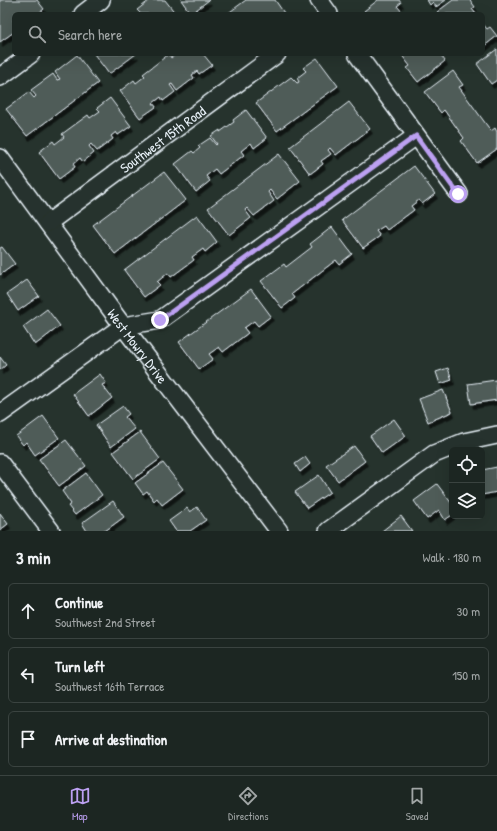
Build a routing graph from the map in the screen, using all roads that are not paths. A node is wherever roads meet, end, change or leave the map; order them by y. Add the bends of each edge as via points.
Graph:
1 (101, 0) edge
2 (319, 0) edge
3 (86, 12) edge
4 (328, 12) edge
5 (27, 56) edge
6 (274, 56) edge
7 (359, 56) edge
8 (0, 77) edge
9 (416, 136) junction
10 (0, 158) edge
11 (458, 194) dead end
12 (48, 223) junction
13 (123, 326) junction
14 (0, 414) edge
15 (497, 435) edge
16 (0, 463) edge
17 (51, 531) edge
18 (279, 531) edge
19 (328, 531) edge

1 - 3 street
2 - 4 street
5 - 8 street
6 - 12 street, Southwest 15th Road
7 - 9 street
9 - 11 street
9 - 13 street via 160,320
10 - 12 street, West Mowry Drive
12 - 13 street, West Mowry Drive
13 - 14 street
13 - 18 street, West Mowry Drive
15 - 19 street via 464,442 434,454
16 - 17 street

